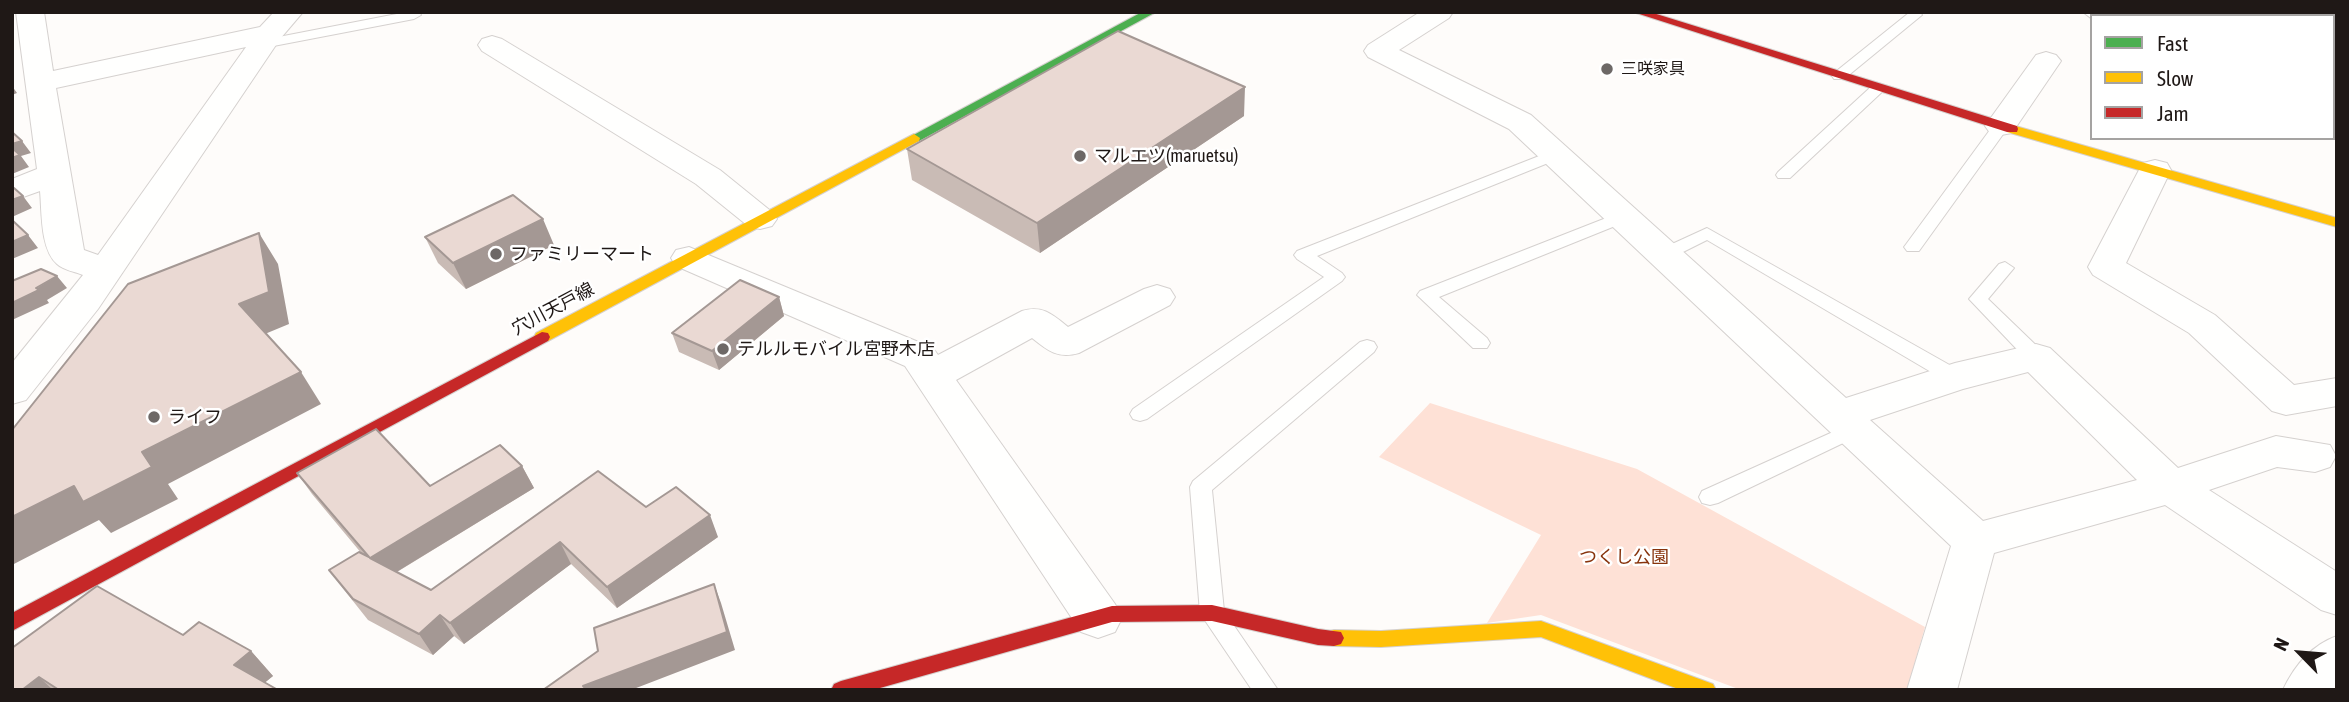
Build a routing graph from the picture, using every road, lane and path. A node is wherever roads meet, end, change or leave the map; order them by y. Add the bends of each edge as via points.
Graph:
1 (1151, 12) edge
2 (1440, 12) edge
3 (1638, 12) edge
4 (414, 15) dead end
5 (1915, 15) dead end
6 (274, 30) edge
7 (25, 31) edge
8 (492, 45) dead end
9 (2046, 61) dead end
10 (1839, 76) junction
11 (1878, 88) junction
12 (42, 92) junction
13 (12, 113) edge
14 (2001, 126) junction
15 (1556, 154) junction
16 (2155, 170) junction
17 (53, 174) junction
18 (1784, 175) dead end
19 (12, 191) edge
20 (1624, 216) junction
21 (760, 219) junction
22 (2337, 222) edge
23 (1913, 247) dead end
24 (1665, 254) junction
25 (689, 258) junction
26 (87, 264) junction
27 (2005, 268) dead end
28 (36, 273) edge
29 (1157, 297) dead end
30 (1480, 343) dead end
31 (1367, 347) dead end
32 (2036, 358) junction
33 (932, 376) junction
34 (1955, 377) junction
35 (12, 390) edge
36 (2337, 392) edge
37 (1140, 414) dead end
38 (1847, 422) junction
39 (2315, 456) dead end
40 (2171, 487) junction
41 (1710, 497) dead end
42 (1975, 541) junction
43 (2337, 596) edge
44 (1212, 613) junction
45 (1098, 618) junction
46 (12, 623) edge
47 (2337, 657) edge
48 (1670, 683) edge
49 (841, 690) edge
50 (1266, 690) edge
51 (1706, 690) edge
52 (1932, 690) edge
53 (2308, 690) edge

1 - 21 street, 穴川天戸線
2 - 15 street via 1378,51 1520,122
3 - 10 street
4 - 6 lane
5 - 10 lane
6 - 12 street
6 - 26 street
7 - 12 street
8 - 21 street via 708,177
9 - 14 street
10 - 11 street
11 - 14 street
11 - 18 lane
12 - 13 street
12 - 17 street
14 - 16 street
14 - 23 lane
15 - 20 street
15 - 37 lane via 1303,255 1336,277
16 - 22 street
16 - 36 street via 2106,267 2202,324 2286,401
17 - 19 street
17 - 26 street via 64,245
20 - 24 street
20 - 30 lane via 1426,295
21 - 25 street, 穴川天戸線
24 - 34 lane via 1707,233
24 - 38 street
25 - 33 street via 919,357
25 - 46 street, 穴川天戸線
26 - 28 street
26 - 35 street via 85,300
27 - 32 lane via 1978,299
29 - 33 street via 1065,345 1035,320
31 - 44 lane via 1201,487
32 - 34 street
32 - 40 street
33 - 45 street
34 - 38 street
38 - 41 lane
38 - 42 street
39 - 40 street via 2276,451
40 - 42 street
40 - 43 street
42 - 52 street
44 - 45 street
44 - 48 street via 1318,637 1381,639 1541,629
44 - 50 lane
45 - 49 street
47 - 53 street
48 - 51 street

